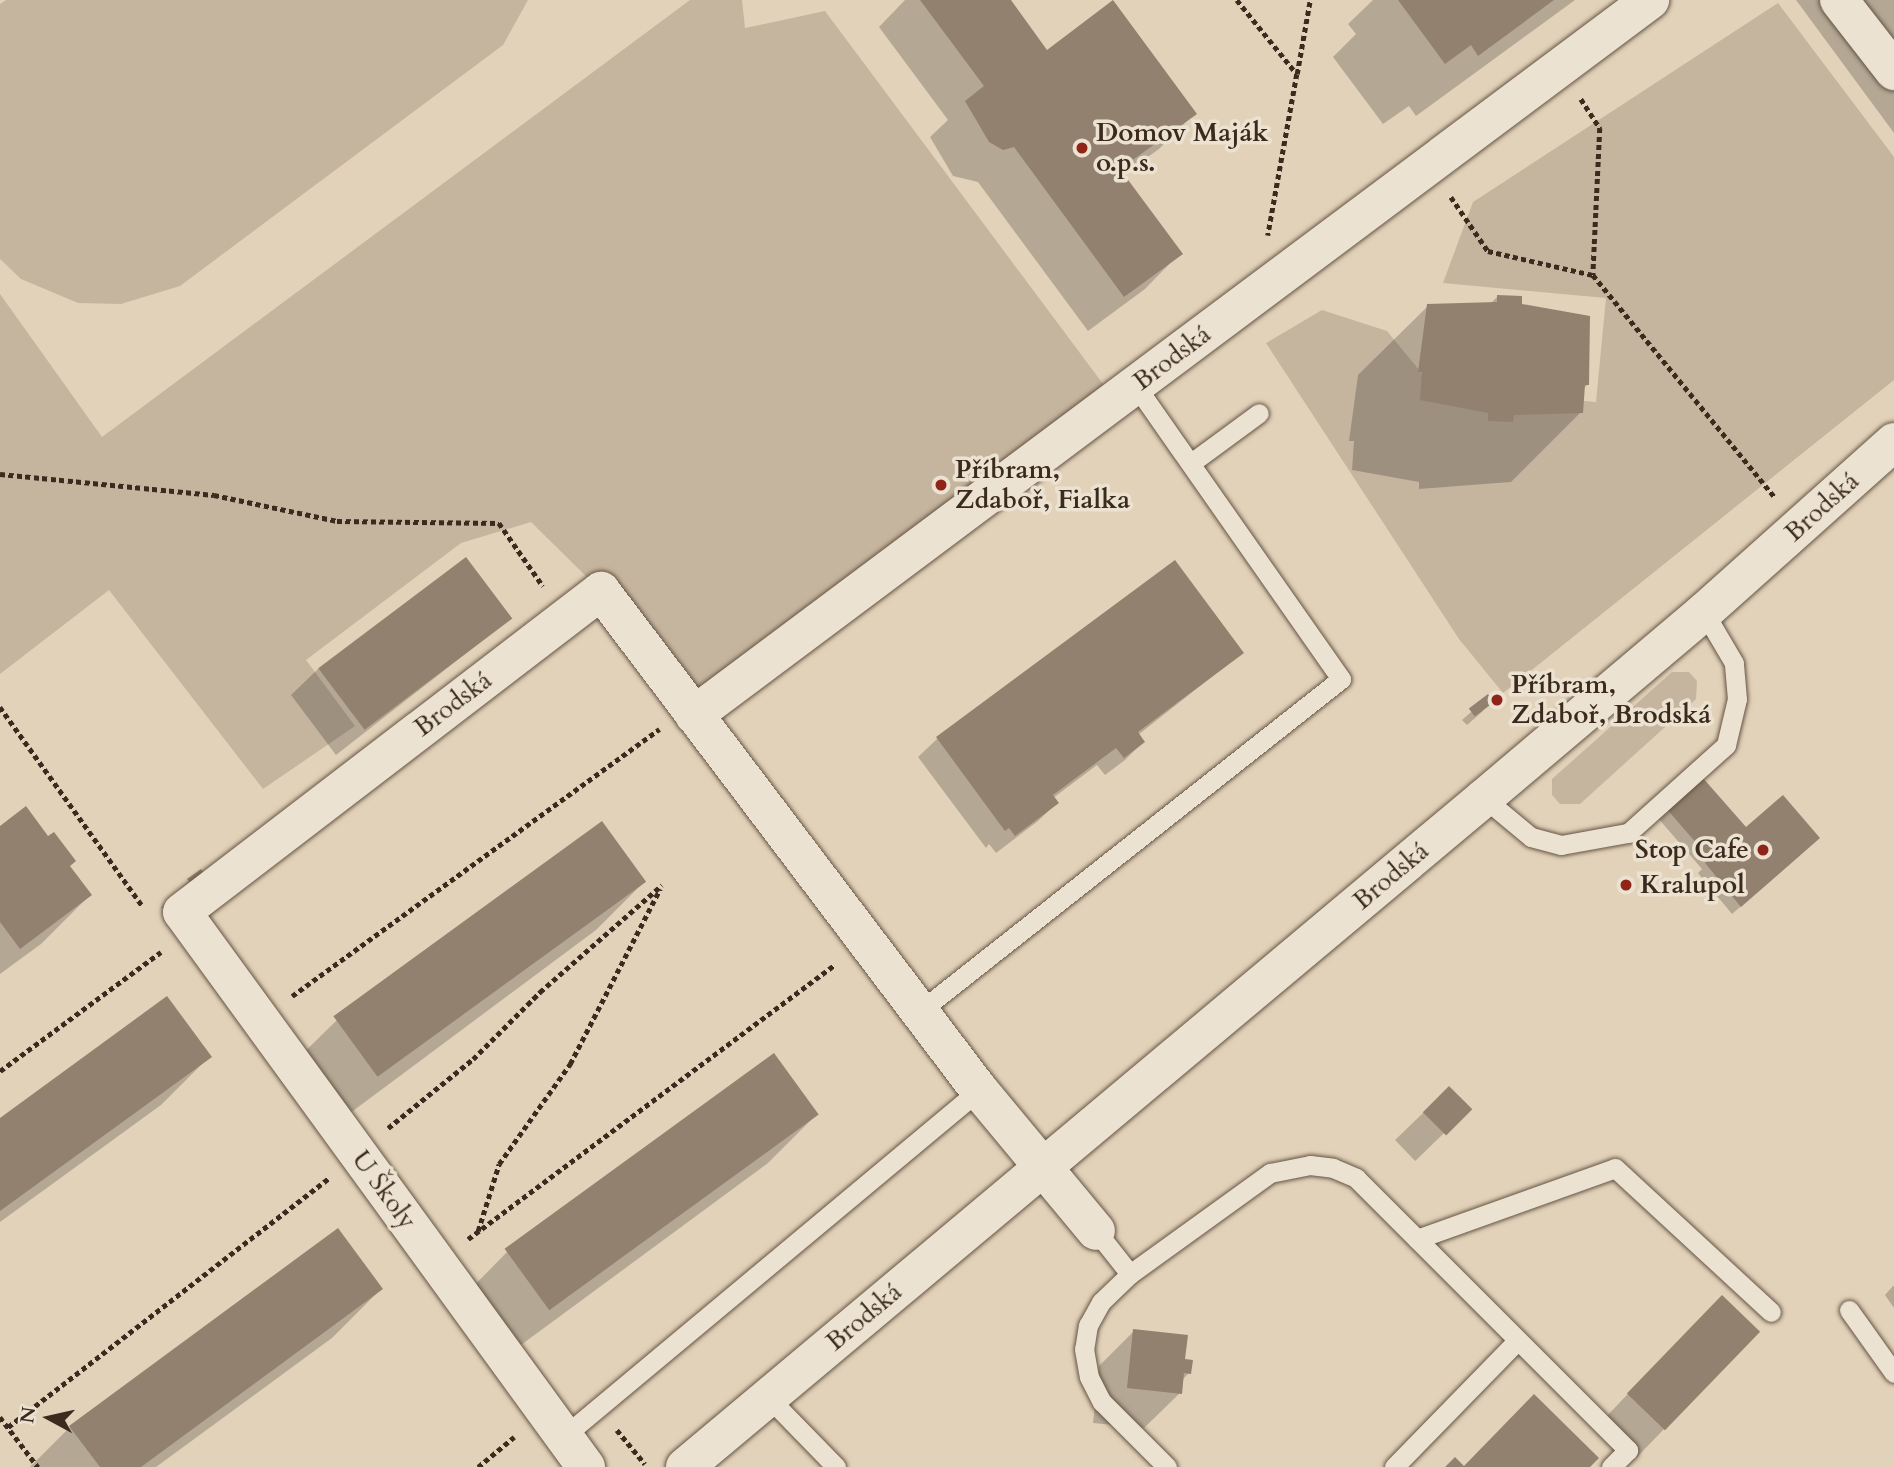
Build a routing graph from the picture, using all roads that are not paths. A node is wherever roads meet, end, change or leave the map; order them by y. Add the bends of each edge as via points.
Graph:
1 (1650, 0) edge
2 (1839, 0) edge
3 (1894, 71) edge
4 (1135, 385) junction
5 (1259, 413) dead end
6 (1894, 442) edge
7 (1191, 463) junction
8 (1704, 612) junction
9 (691, 711) junction
10 (1484, 798) junction
11 (166, 923) joint
12 (920, 1011) junction
13 (979, 1090) junction
14 (1043, 1168) junction
15 (1096, 1231) joint
16 (1417, 1239) junction
17 (1130, 1274) junction
18 (1849, 1310) dead end
19 (1771, 1312) dead end
20 (1516, 1342) junction
21 (1894, 1373) edge
22 (767, 1396) junction
23 (554, 1424) junction
24 (586, 1467) edge
25 (685, 1467) edge
26 (836, 1467) edge
27 (1167, 1467) edge
28 (1394, 1467) edge
29 (1611, 1467) edge

1 - 4 street, Brodská
2 - 3 street
4 - 7 lane
4 - 9 street, Brodská
5 - 7 lane
6 - 8 street, Brodská
7 - 12 lane via 1340,678
8 - 10 street, Brodská
8 - 10 lane via 1734,663 1737,699 1726,746 1628,833 1561,845 1531,837
9 - 11 street, Brodská via 601,591
9 - 12 street, Brodská
10 - 14 street, Brodská
11 - 23 street, U Školy via 260,1019
12 - 13 street, Brodská
13 - 14 street, Brodská
13 - 23 lane via 599,1407
14 - 15 street, Brodská
14 - 22 street, Brodská
15 - 17 lane
16 - 17 lane via 1356,1178 1333,1168 1288,1166 1270,1173
16 - 19 lane via 1615,1168
16 - 20 lane
17 - 27 lane via 1101,1302 1088,1325 1087,1368 1102,1402
18 - 21 lane
20 - 28 lane
20 - 29 lane via 1628,1450
22 - 25 street, Brodská
22 - 26 lane
23 - 24 street, U Školy

